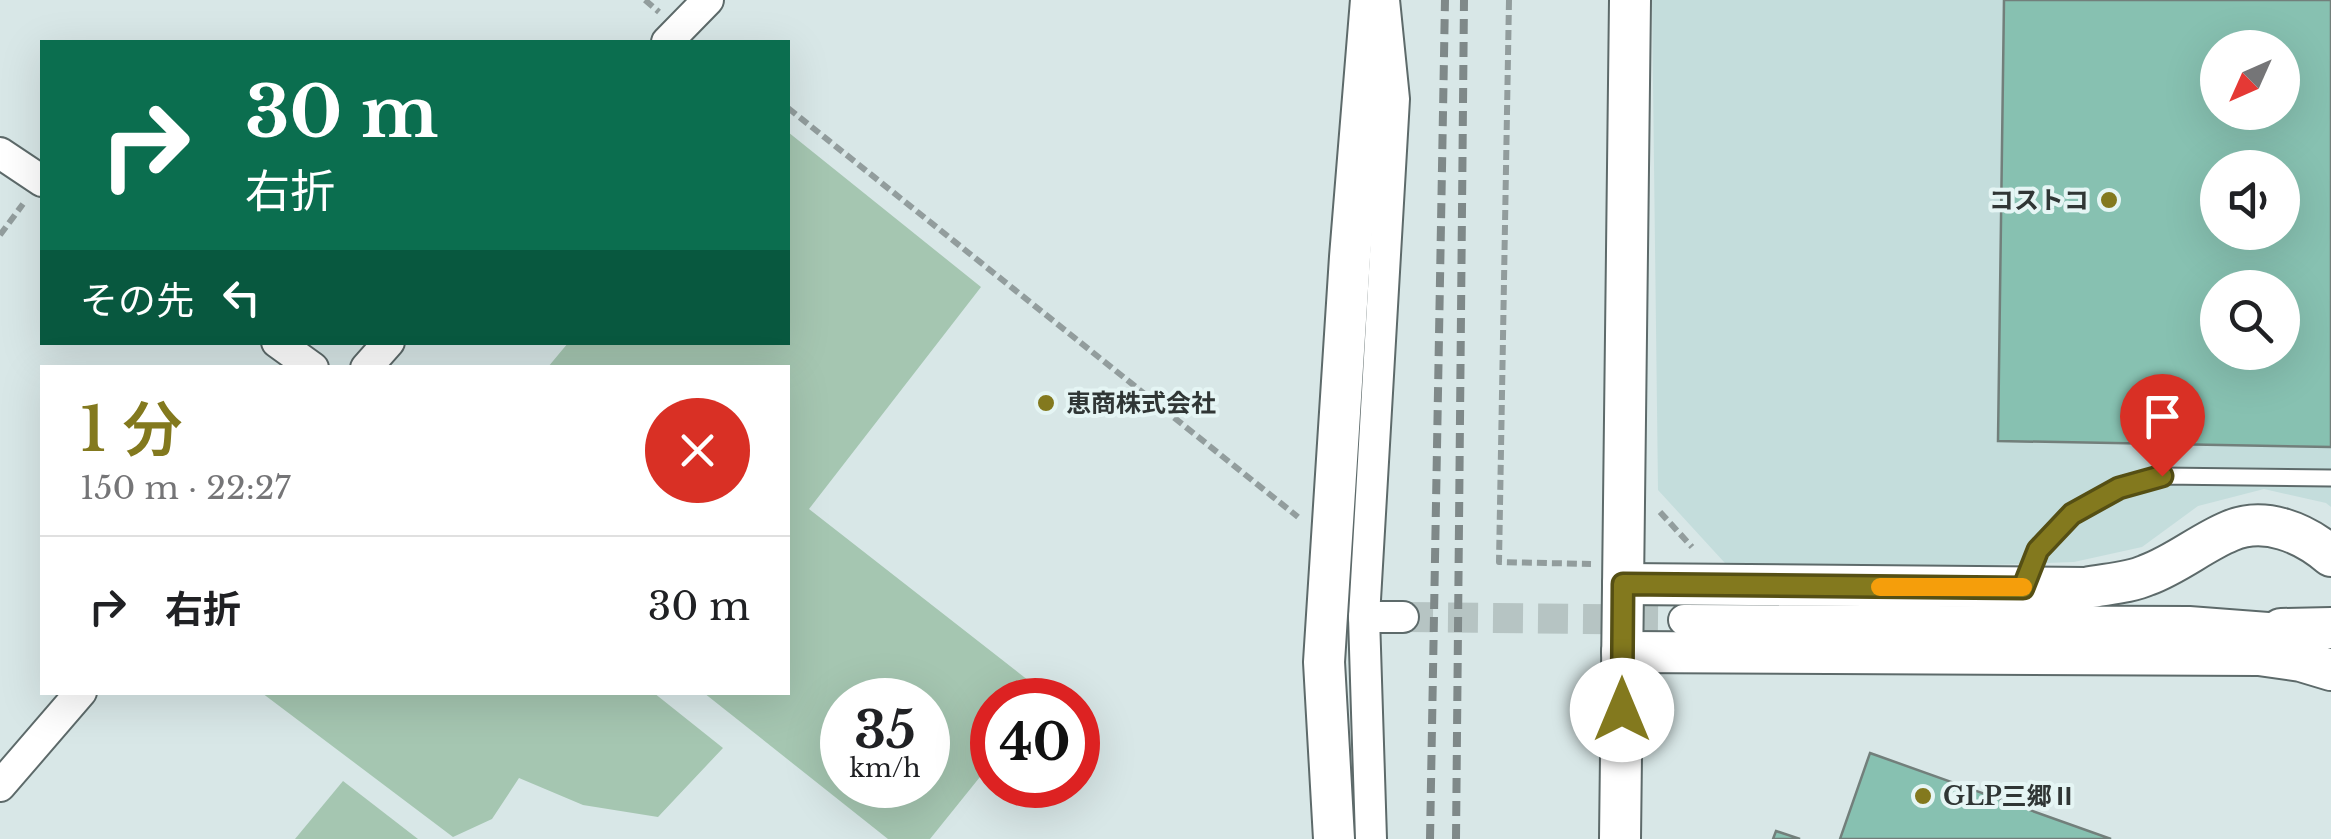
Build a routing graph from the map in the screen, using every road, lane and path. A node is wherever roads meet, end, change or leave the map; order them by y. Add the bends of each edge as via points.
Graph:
1 (708, 0) edge
2 (1372, 0) edge
3 (1384, 0) edge
4 (1509, 0) edge
5 (1630, 0) edge
6 (670, 40) edge
7 (790, 110) edge
8 (0, 153) edge
9 (40, 180) edge
10 (281, 345) edge
11 (387, 345) edge
12 (309, 365) edge
13 (369, 365) edge
14 (2331, 478) edge
15 (1660, 494) dead end
16 (1332, 517) junction
17 (2331, 556) edge
18 (1702, 557) dead end
19 (1623, 574) junction
20 (2023, 588) junction
21 (1364, 617) junction
22 (1404, 617) tunnel mouth
23 (1684, 620) tunnel mouth
24 (2331, 628) edge
25 (2280, 629) junction
26 (2331, 649) edge
27 (1622, 652) junction
28 (2331, 670) edge
29 (79, 695) edge
30 (0, 786) edge
31 (1334, 839) edge
32 (1371, 839) edge
33 (1620, 839) edge

1 - 6 street
2 - 16 street
3 - 21 street via 1394,99
4 - 19 path via 1500,562
5 - 19 street
7 - 16 path via 1298,517
8 - 9 street
10 - 12 street
11 - 13 street
14 - 20 lane via 2162,476 2119,488 2072,514 2038,550
15 - 18 path via 1660,513
16 - 31 street via 1324,662
17 - 20 street via 2294,532 2267,525 2232,530 2142,578 2086,588
19 - 20 street
19 - 27 street
21 - 22 street
21 - 32 street
23 - 25 street via 2189,622
24 - 25 street
25 - 26 street
27 - 28 street via 2259,655
27 - 33 street
29 - 30 street

